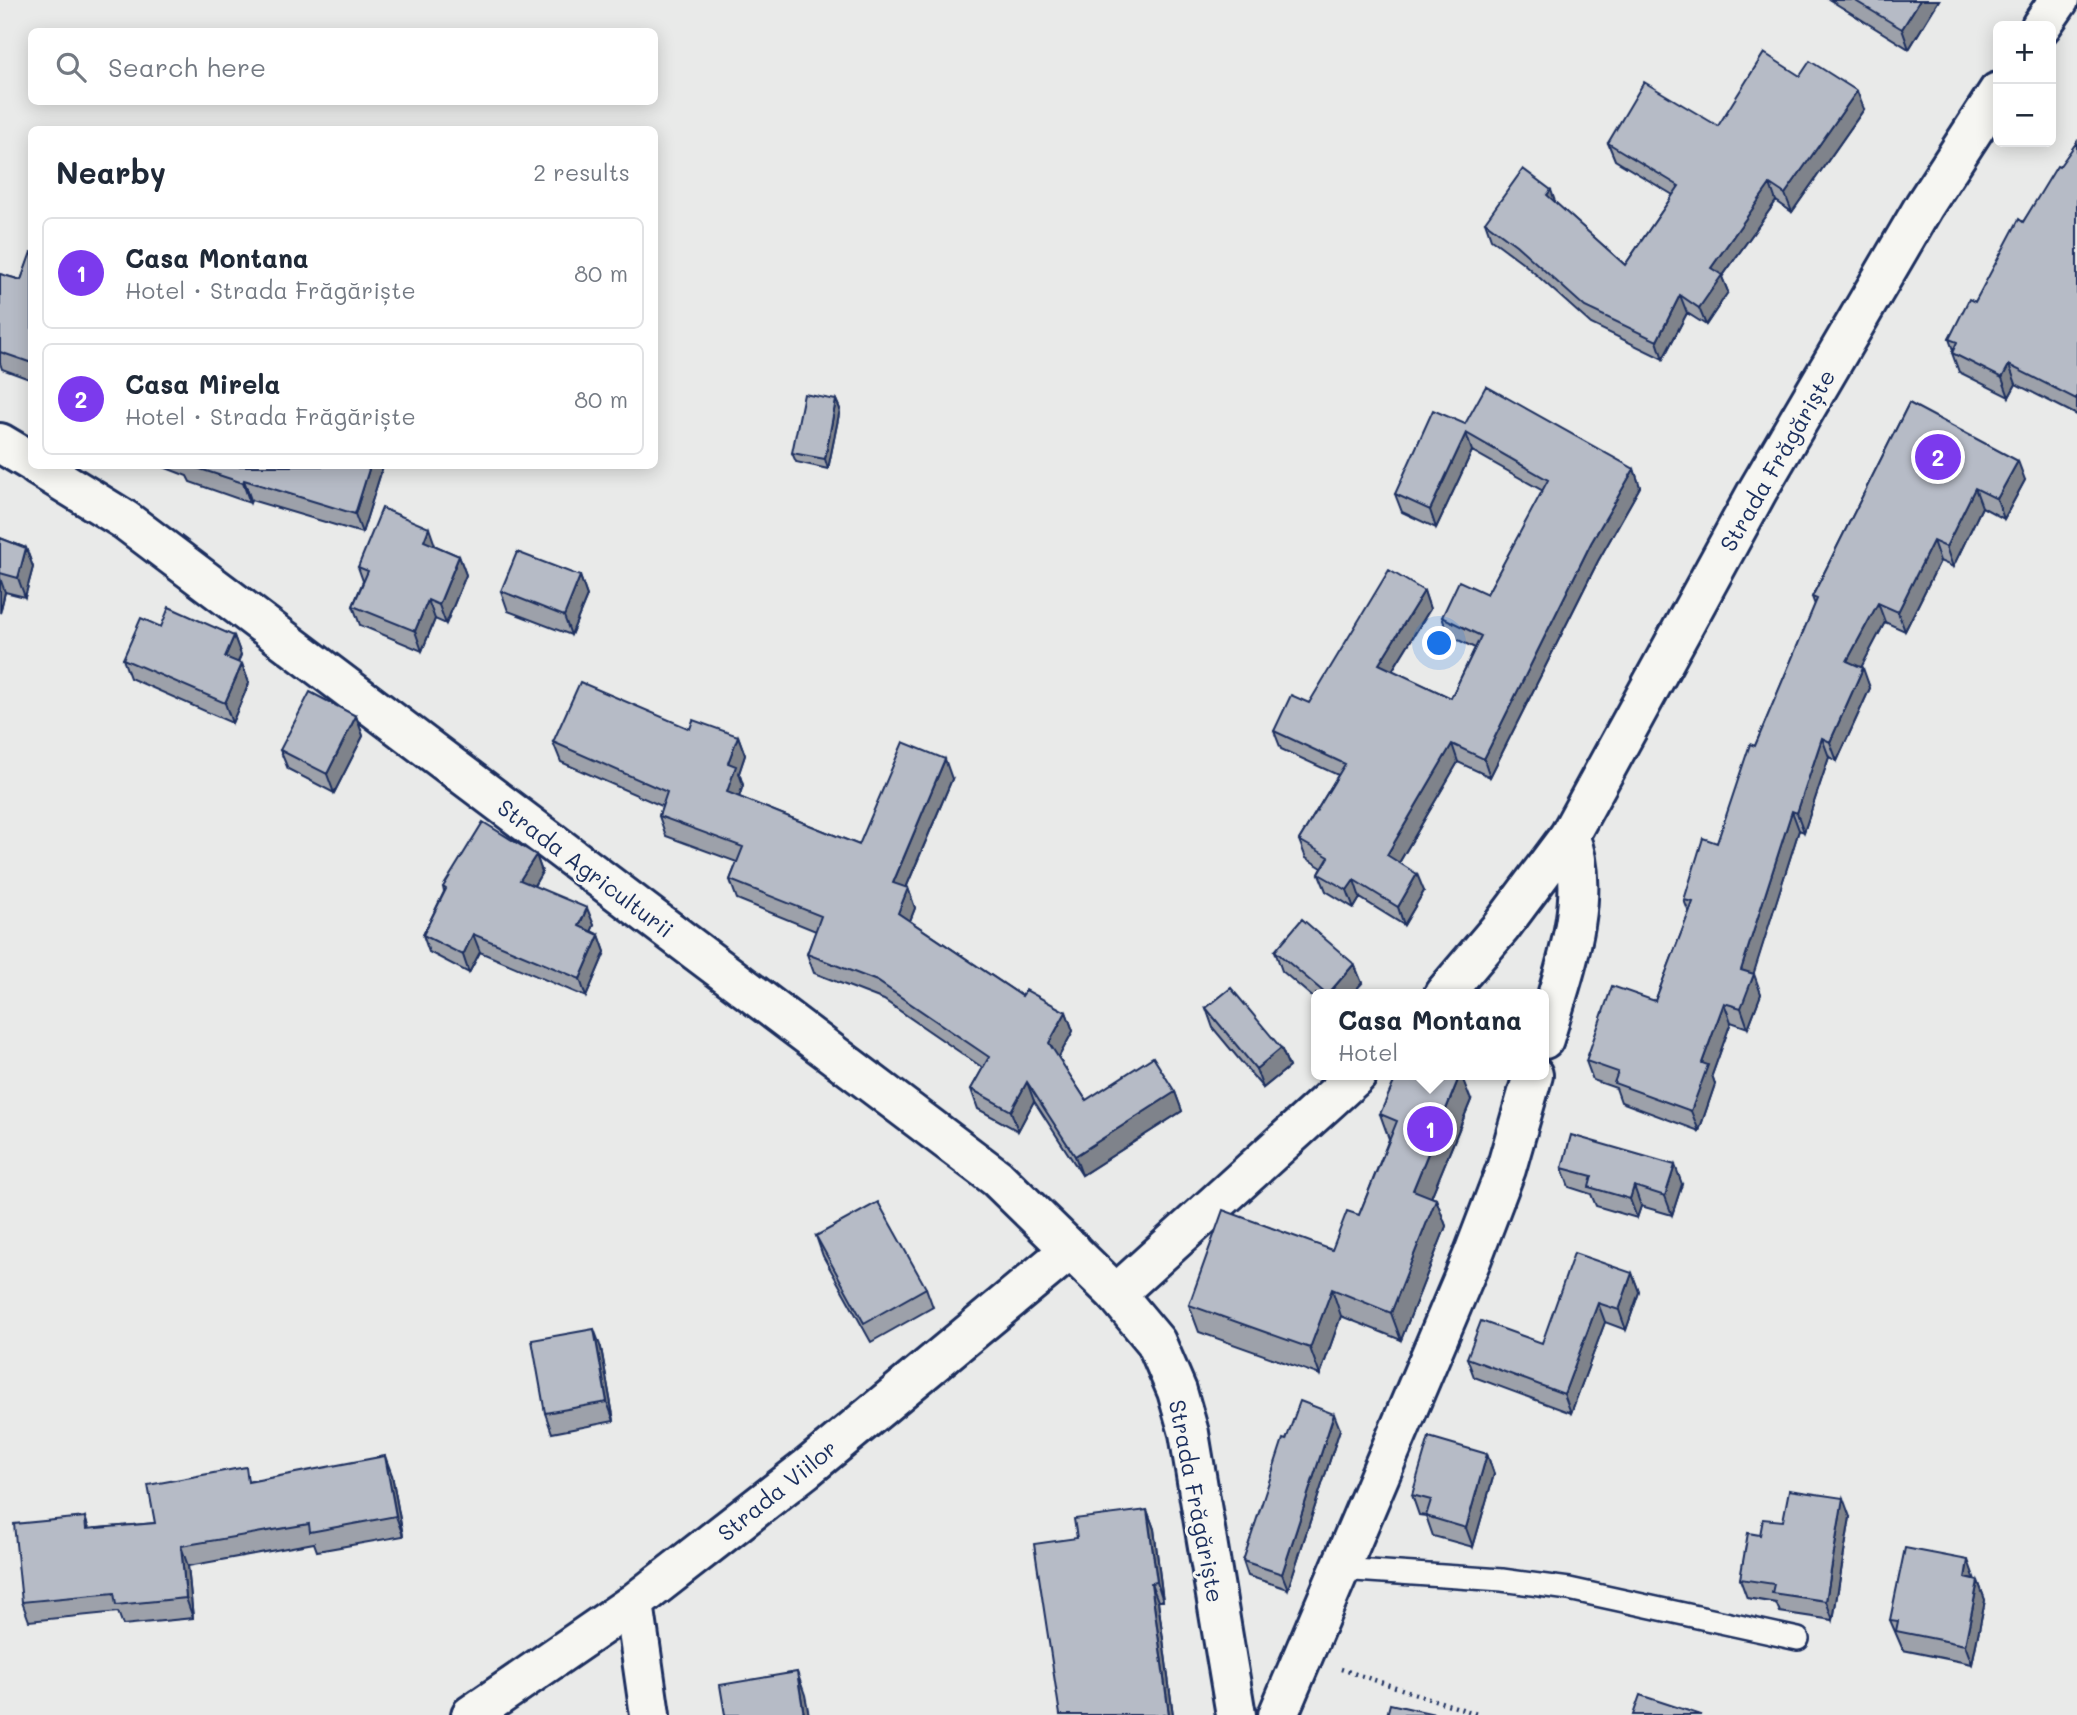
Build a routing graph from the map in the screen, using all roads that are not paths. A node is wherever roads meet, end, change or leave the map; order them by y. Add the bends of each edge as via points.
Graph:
1 (2059, 0) edge
2 (2044, 21) edge
3 (1993, 100) edge
4 (0, 443) edge
5 (28, 460) edge
6 (42, 469) edge
7 (1569, 836) junction
8 (1448, 989) edge
9 (1549, 1021) edge
10 (1351, 1080) edge
11 (1532, 1080) edge
12 (1072, 1249) junction
13 (1116, 1294) junction
14 (1340, 1569) junction
15 (635, 1603) junction
16 (1798, 1639) dead end
17 (471, 1715) edge
18 (650, 1715) edge
19 (1236, 1715) edge
20 (1278, 1715) edge

1 - 2 street
3 - 7 street, Strada Frăgăriște via 1924,206 1770,468
4 - 5 street
6 - 12 street, Strada Agriculturii via 125,520 997,1178
7 - 8 street, Strada Frăgăriște
7 - 9 street via 1577,858 1576,923
10 - 13 street
11 - 14 street via 1506,1169 1472,1258
12 - 13 street, Strada Agriculturii
12 - 15 street, Strada Viilor via 806,1469
13 - 19 street, Strada Frăgăriște via 1156,1342 1189,1433
14 - 16 lane via 1502,1580 1569,1590
14 - 20 street
15 - 17 street, Strada Viilor
15 - 18 street

